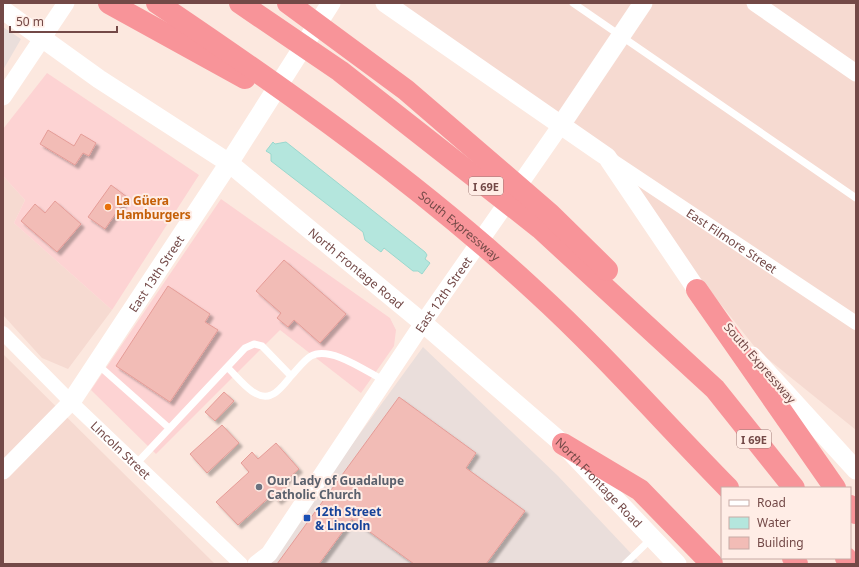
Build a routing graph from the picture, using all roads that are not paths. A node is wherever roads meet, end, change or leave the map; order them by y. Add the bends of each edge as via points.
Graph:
1 (66, 3) edge
2 (109, 3) edge
3 (157, 3) edge
4 (240, 3) edge
5 (288, 3) edge
6 (331, 3) edge
7 (385, 3) edge
8 (573, 3) edge
9 (643, 3) edge
10 (755, 3) edge
11 (3, 10) edge
12 (621, 36) junction
13 (43, 38) junction
14 (856, 73) edge
15 (3, 97) edge
16 (561, 125) junction
17 (346, 134) junction
18 (607, 157) junction
19 (229, 163) junction
20 (856, 198) edge
21 (696, 290) junction
22 (423, 323) junction
23 (856, 323) edge
24 (3, 333) edge
25 (96, 363) junction
26 (227, 367) junction
27 (291, 376) junction
28 (385, 380) junction
29 (715, 390) junction
30 (70, 402) junction
31 (169, 428) junction
32 (563, 444) junction
33 (136, 464) junction
34 (3, 470) edge
35 (856, 470) edge
36 (727, 487) edge
37 (793, 487) edge
38 (834, 487) edge
39 (652, 538) junction
40 (241, 564) edge
41 (256, 564) edge
42 (625, 564) edge
43 (677, 564) edge
44 (712, 564) edge

1 - 13 street
2 - 17 highway
3 - 17 highway, South Expressway
4 - 29 highway, I 69E via 340,71 540,228
5 - 29 highway via 406,90 550,214 615,278
6 - 19 main road, East 13th Street
7 - 16 main road, South Expressway
8 - 12 lane
9 - 12 main road, East 12th Street
10 - 14 street
11 - 13 main road, North Frontage Road
12 - 16 main road, East 12th Street
12 - 20 lane
13 - 15 street
13 - 19 main road, North Frontage Road via 99,79
16 - 18 main road, South Expressway
16 - 22 street, East 12th Street
17 - 36 highway, South Expressway via 448,214 534,290 623,376
18 - 21 main road, South Expressway
18 - 23 street, East Filmore Street
19 - 22 main road, North Frontage Road
19 - 25 main road, East 13th Street
21 - 35 main road, South Expressway
21 - 38 highway
22 - 28 street, East 12th Street
22 - 32 main road, North Frontage Road
24 - 30 street, Lincoln Street
25 - 30 main road, East 13th Street
25 - 31 lane
26 - 27 lane via 256,395 264,397 273,395
26 - 27 lane via 245,348 254,344 262,346
26 - 31 lane
27 - 28 lane via 311,356 325,353 340,357
28 - 41 street, East 12th Street via 269,554
29 - 37 highway, I 69E
30 - 33 street, Lincoln Street
30 - 34 street, East 13th Street
31 - 33 lane
32 - 39 main road, North Frontage Road
32 - 44 highway via 640,490
33 - 40 street, Lincoln Street
39 - 42 lane
39 - 43 main road, North Frontage Road

